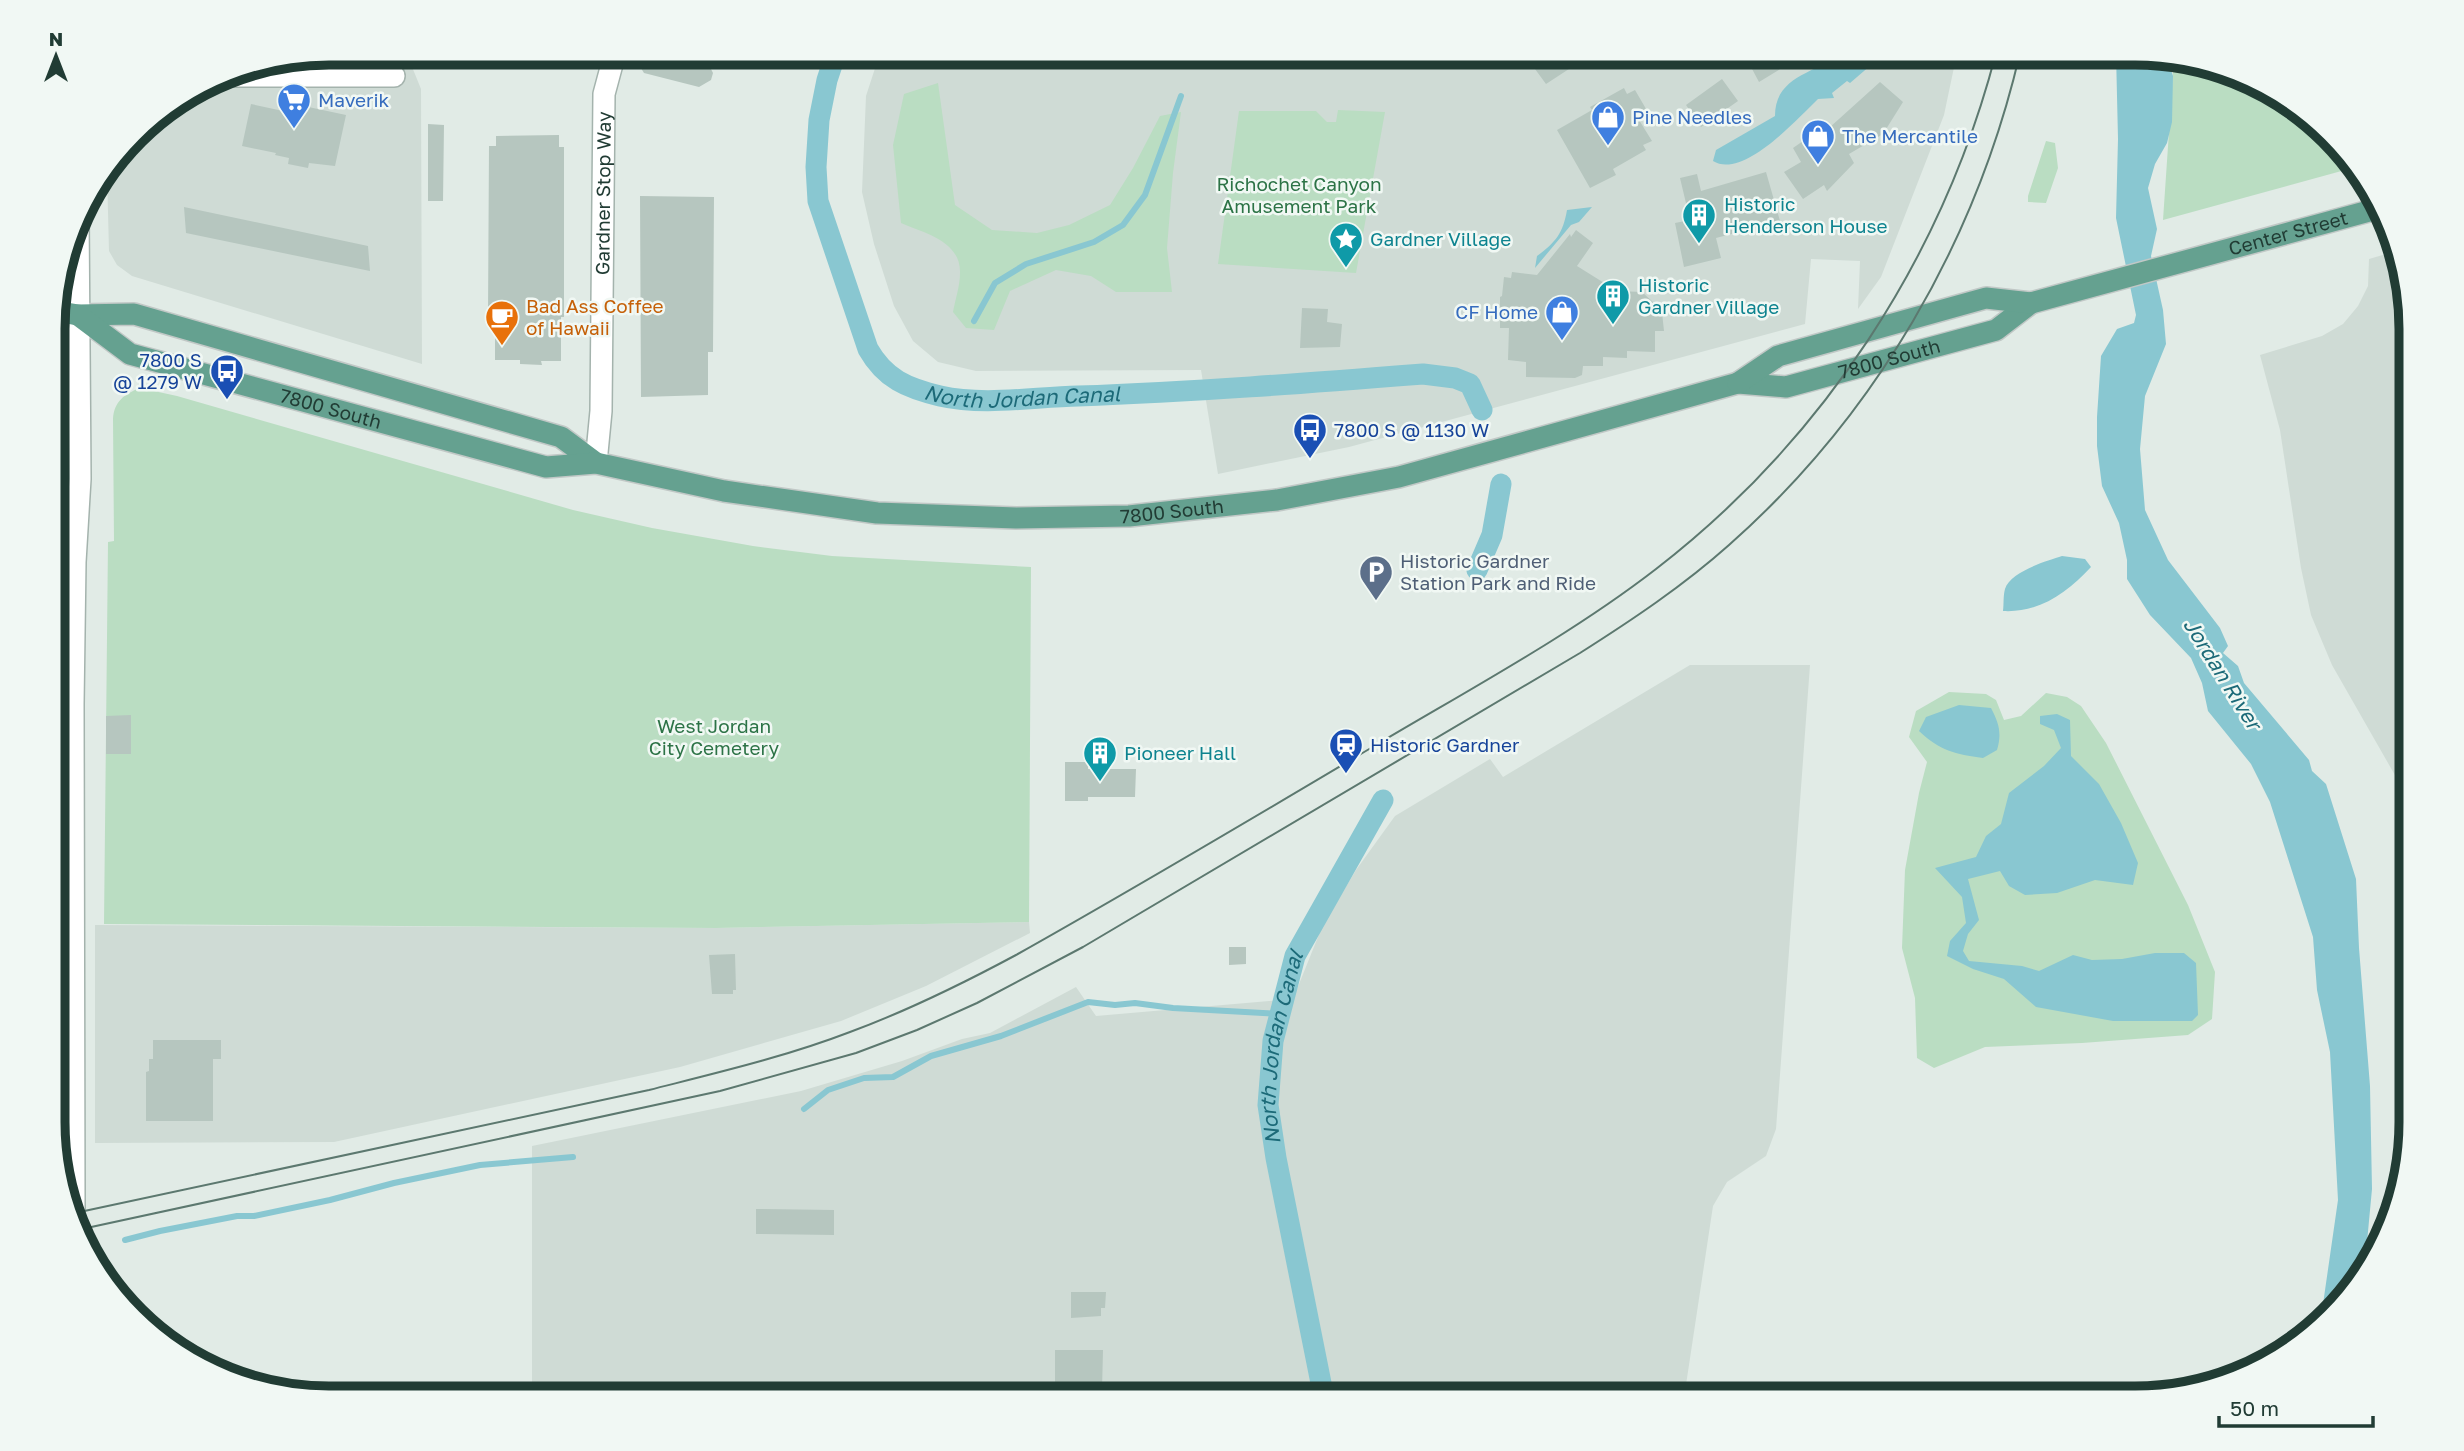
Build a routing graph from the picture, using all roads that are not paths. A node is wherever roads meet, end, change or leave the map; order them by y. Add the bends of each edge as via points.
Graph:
1 (612, 65) edge
2 (254, 76) edge
3 (394, 76) dead end
4 (2371, 210) edge
5 (79, 245) edge
6 (2196, 258) joint
7 (2031, 303) junction
8 (65, 313) edge
9 (78, 315) junction
10 (1738, 383) junction
11 (596, 463) junction
12 (65, 884) edge
13 (73, 1188) edge

1 - 11 street, Gardner Stop Way via 604,94 601,411
2 - 3 street
4 - 6 main road, Center Street
5 - 9 street
6 - 7 main road, 7800 South
7 - 10 main road, 7800 South via 1986,298 1778,356
7 - 10 main road, 7800 South via 1996,330 1786,387
8 - 9 main road, 7800 South
9 - 11 main road, 7800 South via 134,314 263,350 561,437
9 - 11 main road, 7800 South via 130,354 546,467
9 - 12 street via 80,479
10 - 11 main road, 7800 South via 1399,477 1265,501 1129,516 972,518 866,512 724,491
12 - 13 street

